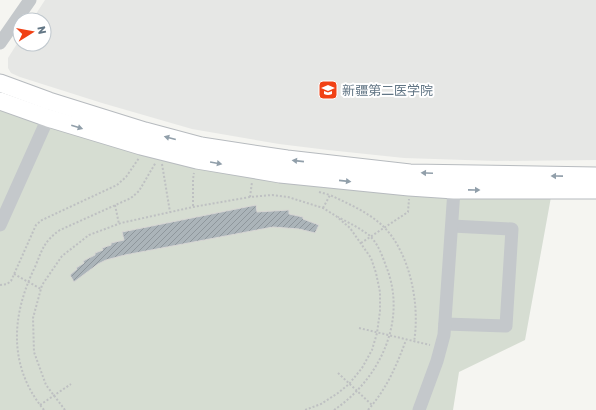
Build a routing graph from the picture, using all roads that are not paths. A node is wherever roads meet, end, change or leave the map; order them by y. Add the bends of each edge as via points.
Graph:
1 (30, 0) edge
2 (0, 43) edge
3 (0, 83) edge
4 (0, 101) edge
5 (48, 118) junction
6 (596, 176) edge
7 (454, 190) junction
8 (596, 190) edge
9 (0, 225) edge
10 (452, 226) junction
11 (445, 324) junction
12 (419, 410) edge

1 - 2 street
6 -> 3 main road via 410,173 200,146 49,101
4 - 5 main road
5 -> 7 main road via 197,160 280,174
5 - 9 street
7 -> 8 main road
7 - 10 street
10 - 11 street
10 - 11 street via 512,229 506,326
11 - 12 street via 441,348

